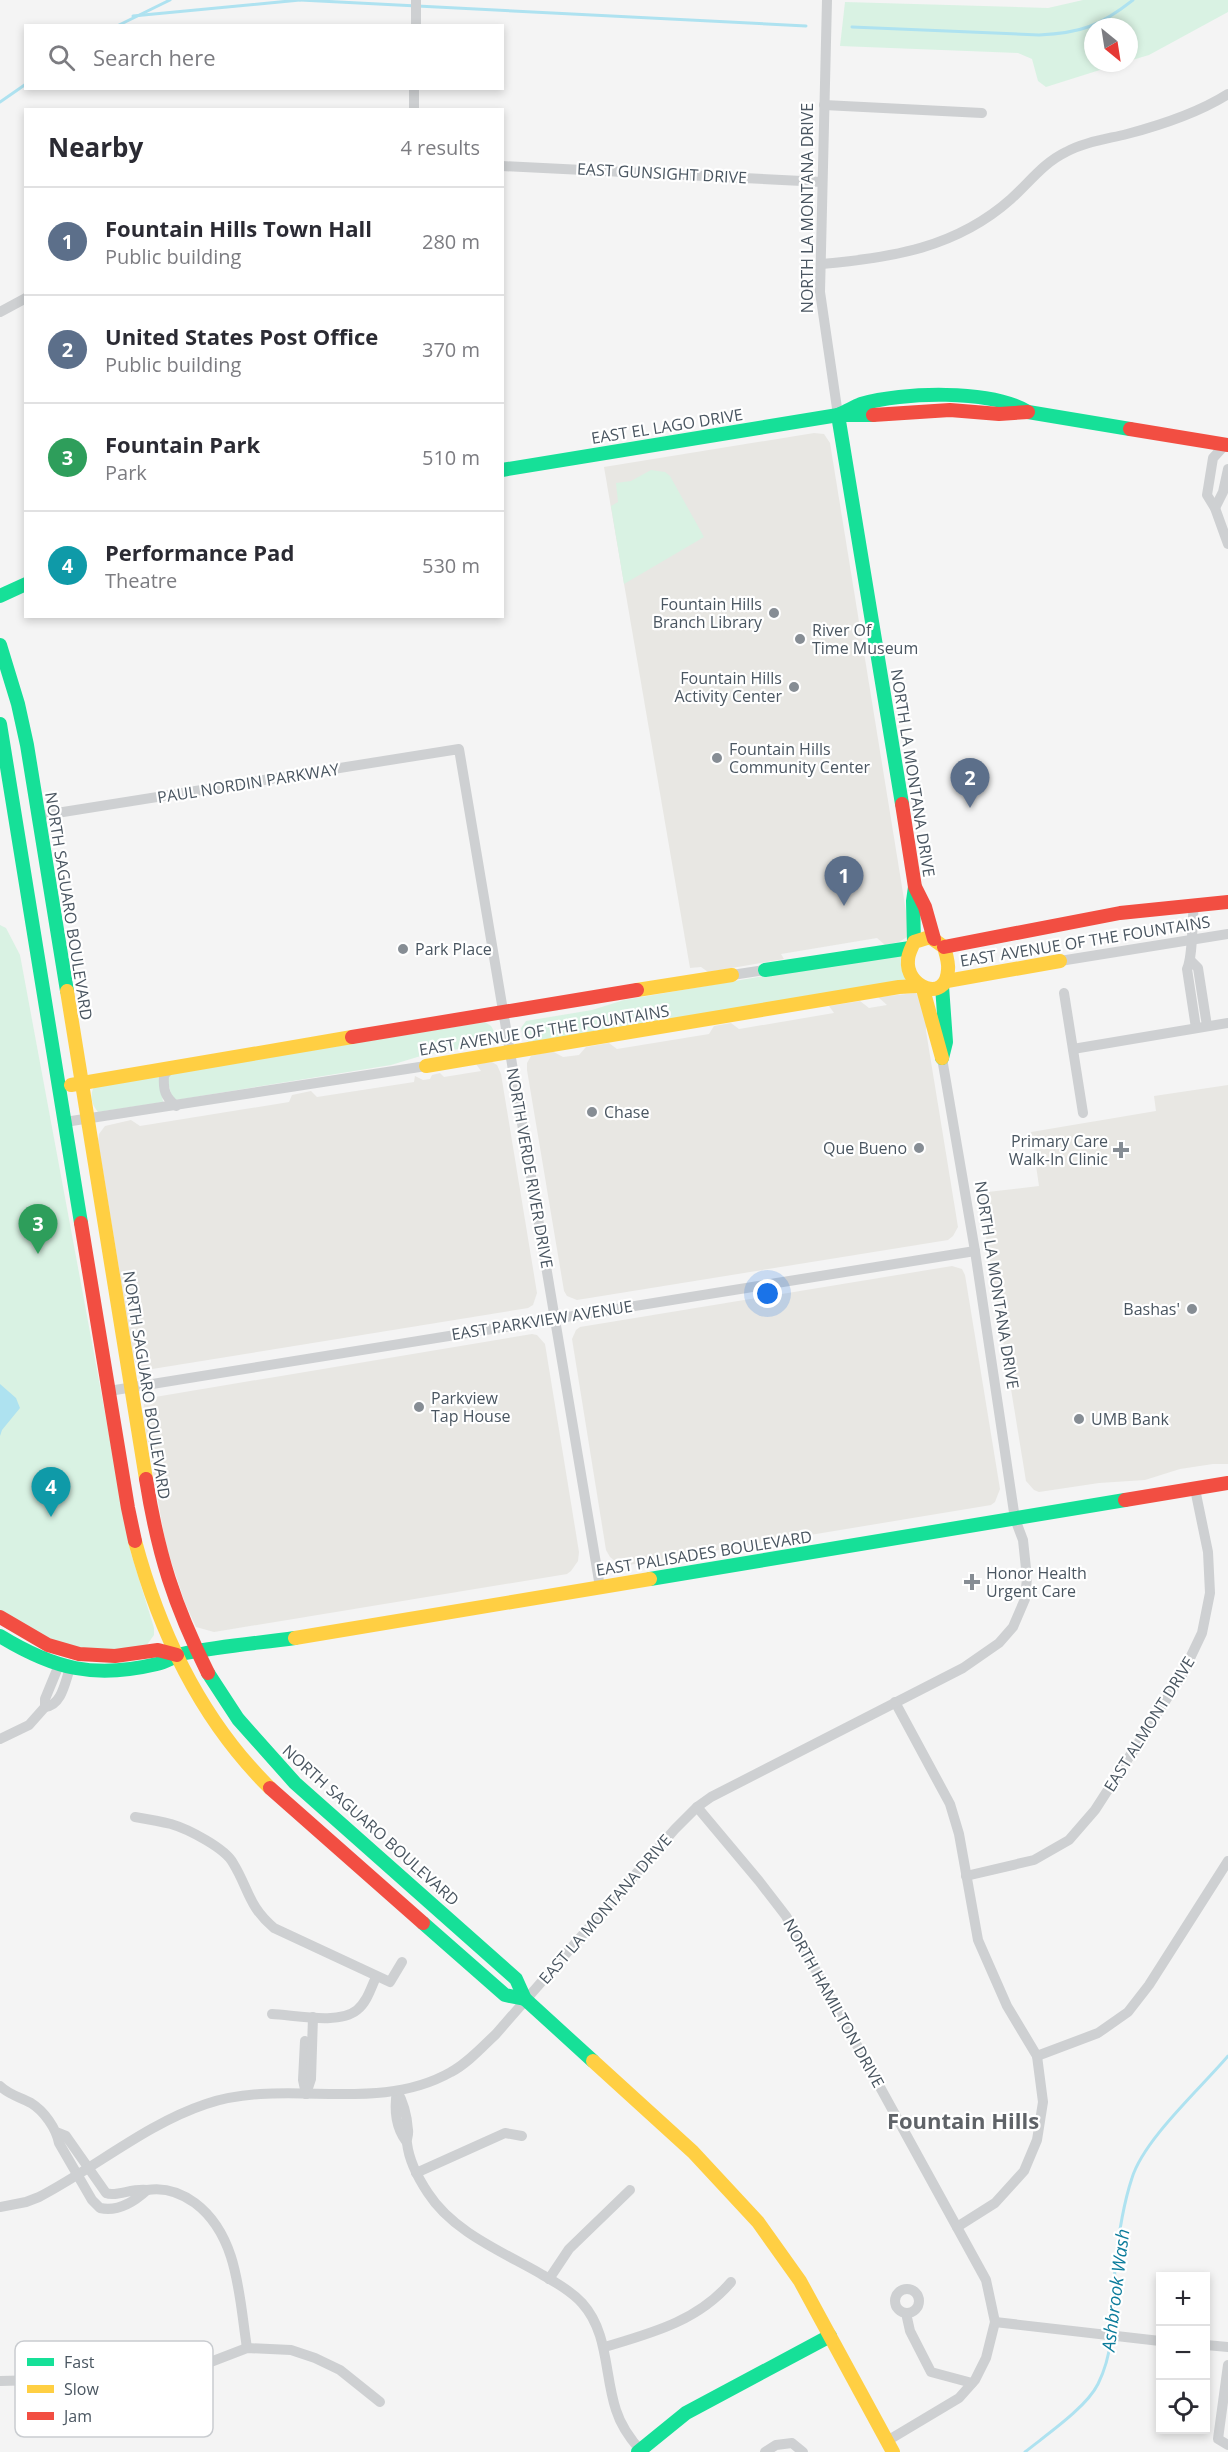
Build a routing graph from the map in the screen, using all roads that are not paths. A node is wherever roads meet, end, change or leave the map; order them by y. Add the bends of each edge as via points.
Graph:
1 (416, 0) edge
2 (827, 0) edge
3 (416, 24) edge
4 (414, 90) edge
5 (1228, 94) edge
6 (824, 105) junction
7 (414, 108) edge
8 (982, 113) dead end
9 (504, 166) edge
10 (822, 182) junction
11 (821, 264) junction
12 (24, 299) edge
13 (0, 312) edge
14 (838, 415) junction
15 (1227, 449) edge
16 (1228, 469) edge
17 (504, 470) edge
18 (1215, 508) junction
19 (1228, 544) edge
20 (24, 585) edge
21 (0, 596) edge
22 (0, 645) edge
23 (0, 724) edge
24 (459, 750) joint
25 (9, 774) junction
26 (38, 816) junction
27 (915, 887) junction
28 (1228, 902) edge
29 (1194, 904) junction
30 (1228, 934) edge
31 (1190, 941) junction
32 (939, 943) junction
33 (912, 945) junction
34 (1060, 961) joint
35 (765, 970) joint
36 (732, 975) joint
37 (944, 984) junction
38 (920, 988) junction
39 (1064, 993) dead end
40 (504, 1014) junction
41 (1228, 1023) edge
42 (1201, 1027) junction
43 (1073, 1049) junction
44 (510, 1052) junction
45 (942, 1058) junction
46 (174, 1066) junction
47 (426, 1066) joint
48 (80, 1084) junction
49 (59, 1087) junction
50 (176, 1106) junction
51 (1083, 1113) dead end
52 (87, 1119) junction
53 (65, 1122) junction
54 (975, 1251) junction
55 (556, 1318) junction
56 (130, 1387) junction
57 (109, 1390) junction
58 (1228, 1483) edge
59 (1195, 1489) junction
60 (1015, 1519) junction
61 (600, 1587) junction
62 (0, 1617) edge
63 (0, 1636) edge
64 (186, 1653) junction
65 (65, 1666) junction
66 (895, 1702) junction
67 (0, 1739) edge
68 (697, 1808) junction
69 (135, 1817) dead end
70 (1228, 1861) edge
71 (966, 1876) junction
72 (402, 1962) dead end
73 (376, 1977) junction
74 (525, 1999) junction
75 (272, 2014) dead end
76 (309, 2017) junction
77 (1037, 2056) junction
78 (0, 2086) edge
79 (397, 2091) junction
80 (306, 2094) junction
81 (522, 2136) dead end
82 (82, 2171) junction
83 (416, 2173) junction
84 (147, 2190) junction
85 (630, 2190) dead end
86 (111, 2195) junction
87 (0, 2207) edge
88 (108, 2210) junction
89 (957, 2227) junction
90 (549, 2279) junction
91 (731, 2282) dead end
92 (906, 2313) dead end
93 (995, 2322) junction
94 (830, 2336) junction
95 (1156, 2340) edge
96 (1210, 2344) edge
97 (1228, 2346) edge
98 (605, 2347) junction
99 (247, 2348) junction
100 (213, 2361) edge
101 (1228, 2365) edge
102 (0, 2381) edge
103 (15, 2381) edge
104 (972, 2383) junction
105 (380, 2402) dead end
106 (1228, 2445) edge
107 (890, 2447) edge
108 (640, 2451) edge
109 (765, 2452) edge
110 (803, 2452) edge

1 - 3 street
2 - 6 street, NORTH LA MONTANA DRIVE
4 - 7 street
5 - 11 street via 1183,115 1065,152 970,229 927,247 878,259
6 - 8 street
6 - 10 street, NORTH LA MONTANA DRIVE
9 - 10 street, EAST GUNSIGHT DRIVE
10 - 11 street, NORTH LA MONTANA DRIVE
11 - 14 street, NORTH LA MONTANA DRIVE via 823,321
12 - 13 street
14 - 15 street, EAST EL LAGO DRIVE via 952,410 1012,416 1028,412
14 - 17 street, EAST EL LAGO DRIVE
14 - 27 street, NORTH LA MONTANA DRIVE
15 - 18 street via 1213,458 1207,495
16 - 18 street
18 - 19 street
20 - 21 street
22 - 26 street, NORTH SAGUARO BOULEVARD via 18,704
23 - 25 street, NORTH SAGUARO BOULEVARD
24 - 26 street, PAUL NORDIN PARKWAY
24 - 40 street, NORTH VERDE RIVER DRIVE
25 - 26 street via 25,816
25 - 49 street, NORTH SAGUARO BOULEVARD
26 - 48 street, NORTH SAGUARO BOULEVARD
27 - 32 street, NORTH LA MONTANA DRIVE
27 - 33 street, NORTH LA MONTANA DRIVE via 911,904 916,925
28 - 29 street, EAST AVENUE OF THE FOUNTAINS
29 - 31 street
29 - 32 street, EAST AVENUE OF THE FOUNTAINS via 1053,924 984,941
30 - 31 street, EAST AVENUE OF THE FOUNTAINS
31 - 34 street, EAST AVENUE OF THE FOUNTAINS
31 - 42 street via 1191,961 1187,969 1196,991
32 - 33 street via 923,938
32 - 37 street via 947,960
33 - 35 street, EAST AVENUE OF THE FOUNTAINS
33 - 38 street via 909,969
34 - 37 street, EAST AVENUE OF THE FOUNTAINS
35 - 36 street, EAST AVENUE OF THE FOUNTAINS
36 - 40 street, EAST AVENUE OF THE FOUNTAINS
37 - 38 street via 933,991
37 - 45 street, NORTH LA MONTANA DRIVE via 946,1042
38 - 44 street, EAST AVENUE OF THE FOUNTAINS via 899,987
38 - 45 street, NORTH LA MONTANA DRIVE
39 - 43 street
40 - 44 street, NORTH VERDE RIVER DRIVE
40 - 46 street, EAST AVENUE OF THE FOUNTAINS
41 - 42 street
42 - 43 street
43 - 51 street
44 - 47 street, EAST AVENUE OF THE FOUNTAINS
44 - 55 street, NORTH VERDE RIVER DRIVE
45 - 54 street, NORTH LA MONTANA DRIVE
46 - 48 street, EAST AVENUE OF THE FOUNTAINS
46 - 50 street via 164,1075 163,1086 165,1095
47 - 50 street, EAST AVENUE OF THE FOUNTAINS
48 - 49 street, EAST AVENUE OF THE FOUNTAINS
48 - 52 street, NORTH SAGUARO BOULEVARD
49 - 53 street, NORTH SAGUARO BOULEVARD
50 - 52 street, EAST AVENUE OF THE FOUNTAINS
52 - 53 street, EAST AVENUE OF THE FOUNTAINS
52 - 56 street, NORTH SAGUARO BOULEVARD
53 - 57 street, NORTH SAGUARO BOULEVARD
54 - 55 street, EAST PARKVIEW AVENUE
54 - 60 street, NORTH LA MONTANA DRIVE
55 - 56 street, EAST PARKVIEW AVENUE
55 - 61 street, NORTH VERDE RIVER DRIVE
56 - 57 street, EAST PARKVIEW AVENUE
56 - 64 street, NORTH SAGUARO BOULEVARD via 159,1550 177,1605
57 - 64 street, NORTH SAGUARO BOULEVARD via 137,1553 155,1610
58 - 59 street, EAST PALISADES BOULEVARD
59 - 60 street, EAST PALISADES BOULEVARD
59 - 71 street, EAST ALMONT DRIVE via 1208,1552 1210,1593 1202,1633 1182,1675 1095,1810 1069,1840 1034,1860
60 - 61 street, EAST PALISADES BOULEVARD
60 - 66 street, EAST LA MONTANA DRIVE via 1023,1540 1027,1578 1025,1599 1013,1627 986,1653
61 - 64 street, EAST PALISADES BOULEVARD
62 - 64 street via 48,1645 79,1654 115,1656 158,1650
63 - 65 street via 39,1659
64 - 65 street via 162,1664 133,1669 105,1671
64 - 74 street, NORTH SAGUARO BOULEVARD via 295,1783 516,1979
64 - 74 street, NORTH SAGUARO BOULEVARD via 200,1699 222,1733 270,1788 505,1995
65 - 67 street via 45,1699 45,1707 29,1725
66 - 68 street, EAST LA MONTANA DRIVE via 755,1773
66 - 71 street via 950,1804
68 - 74 street, EAST LA MONTANA DRIVE
68 - 89 street, NORTH HAMILTON DRIVE via 786,1916
69 - 73 street via 174,1825 222,1849 232,1861 250,1902 274,1929
70 - 77 street via 1128,2012 1098,2032
71 - 77 street via 978,1941 1007,2006
72 - 73 street via 390,1982
73 - 76 street via 357,2010 346,2016
74 - 79 street, EAST LA MONTANA DRIVE via 496,2034 453,2072
74 - 94 street, NORTH SAGUARO BOULEVARD via 738,2197 800,2281
75 - 76 street
76 - 80 street via 311,2079
77 - 89 street via 1043,2102 1037,2140 1024,2171 995,2203
78 - 82 street via 33,2104 56,2132 66,2136
79 - 80 street, EAST LA MONTANA DRIVE
79 - 83 street via 394,2106 400,2133
80 - 82 street, EAST LA MONTANA DRIVE via 240,2096 205,2104 147,2132
81 - 83 street via 505,2133
82 - 86 street
82 - 87 street, EAST LA MONTANA DRIVE via 33,2199
82 - 88 street via 92,2200
83 - 90 street via 443,2212 477,2238
84 - 86 street
84 - 88 street via 133,2202
84 - 99 street via 166,2189 183,2194 217,2226 234,2265
85 - 90 street via 569,2249
86 - 88 street
89 - 93 street, NORTH HAMILTON DRIVE via 986,2280
90 - 98 street via 582,2303
91 - 98 street via 716,2300 690,2316
92 - 104 street via 910,2331 931,2373
93 - 95 street
93 - 104 street, NORTH HAMILTON DRIVE via 986,2358
94 - 107 street, NORTH SAGUARO BOULEVARD
94 - 108 street via 686,2413
96 - 97 street
98 - 108 street via 615,2408
99 - 100 street
99 - 105 street via 291,2350 315,2358 340,2370
101 - 106 street via 1218,2439
102 - 103 street
104 - 107 street, NORTH HAMILTON DRIVE via 959,2398
109 - 110 street via 776,2445 792,2443

